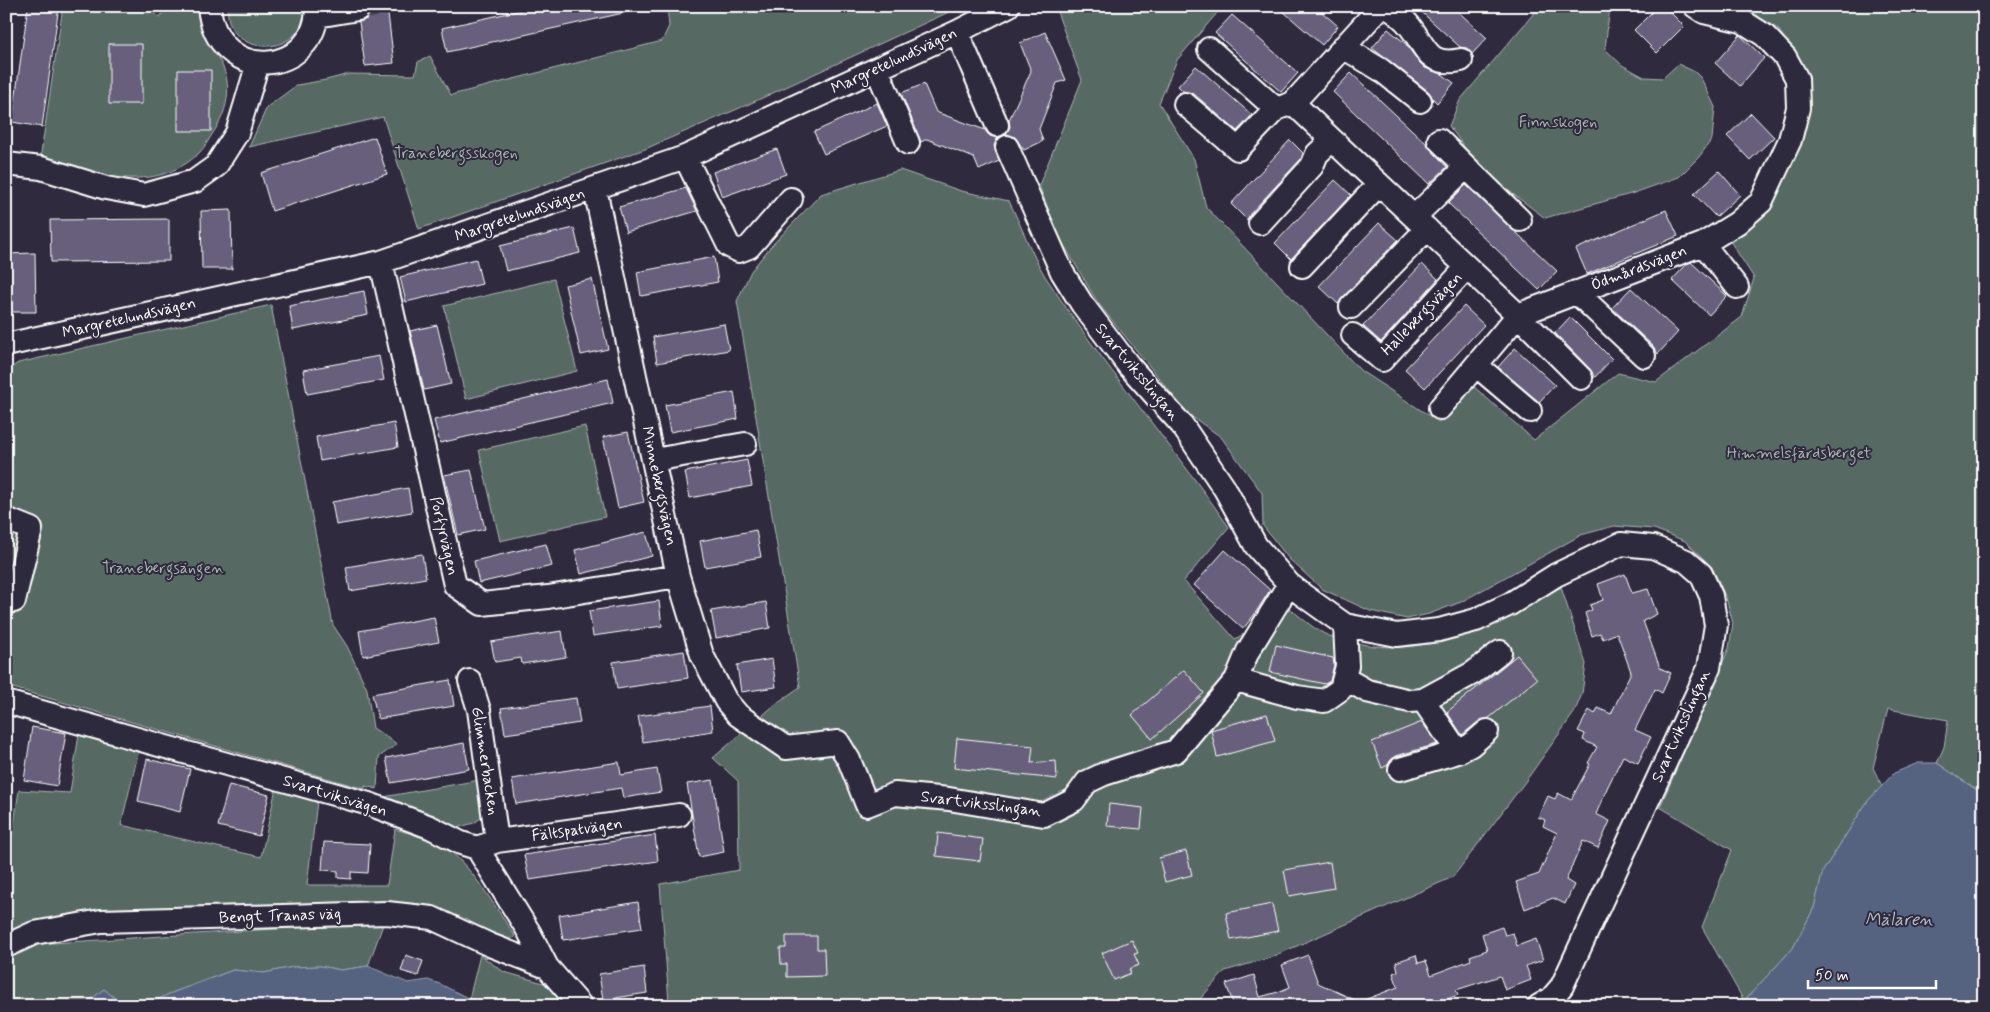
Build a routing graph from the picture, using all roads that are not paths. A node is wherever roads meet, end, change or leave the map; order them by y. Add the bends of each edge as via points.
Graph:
1 (209, 6) edge
2 (1008, 6) edge
3 (1695, 6) edge
4 (358, 9) dead end
5 (1373, 9) edge
6 (317, 11) edge
7 (957, 32) junction
8 (1344, 48) junction
9 (1209, 49) dead end
10 (1461, 60) dead end
11 (258, 63) junction
12 (877, 68) junction
13 (1420, 101) dead end
14 (1185, 104) dead end
15 (1284, 106) junction
16 (997, 125) dead end
17 (1332, 140) junction
18 (1439, 140) dead end
19 (908, 143) dead end
20 (1007, 147) dead end
21 (685, 157) junction
22 (6, 164) edge
23 (1466, 168) junction
24 (1378, 184) junction
25 (596, 189) junction
26 (791, 199) dead end
27 (1520, 220) dead end
28 (1260, 223) dead end
29 (1420, 223) junction
30 (1703, 244) junction
31 (381, 262) junction
32 (1302, 266) dead end
33 (1467, 267) junction
34 (1737, 287) dead end
35 (1576, 292) junction
36 (1351, 307) dead end
37 (1518, 315) junction
38 (1353, 335) dead end
39 (6, 345) edge
40 (1644, 356) dead end
41 (1476, 365) junction
42 (1581, 378) dead end
43 (1440, 408) dead end
44 (1530, 411) dead end
45 (745, 444) dead end
46 (654, 460) junction
47 (6, 520) edge
48 (678, 576) junction
49 (1289, 584) junction
50 (14, 601) dead end
51 (1345, 625) junction
52 (1500, 652) dead end
53 (1344, 678) junction
54 (1236, 680) junction
55 (470, 681) dead end
56 (1423, 700) junction
57 (6, 702) edge
58 (1487, 731) dead end
59 (1458, 752) junction
60 (1400, 769) dead end
61 (867, 805) joint
62 (679, 815) dead end
63 (487, 845) junction
64 (6, 946) edge
65 (547, 967) junction
66 (581, 1006) edge
67 (1539, 1006) edge

1 - 11 street via 210,22 228,50 242,59
2 - 7 street, Margretelundsvägen
3 - 30 street, Ödmårdsvägen via 1704,12 1742,21 1764,35 1784,57 1797,79 1798,108 1790,140 1761,202
4 - 6 street
5 - 8 street
5 - 10 street via 1407,23 1434,59 1448,63
6 - 11 street via 313,32 304,46 275,62
7 - 12 street, Margretelundsvägen
7 - 16 street
8 - 13 street via 1381,70
8 - 15 street
9 - 15 street, Hallebergsvägen
11 - 22 street via 237,133 216,166 195,180 144,195 106,188 41,168
12 - 19 street
12 - 21 street, Margretelundsvägen
14 - 15 street via 1238,150
15 - 17 street, Hallebergsvägen
17 - 24 street, Hallebergsvägen
17 - 28 street
18 - 23 street
20 - 49 street, Svartviksslingan via 1055,257 1082,304 1129,366 1182,425 1225,489 1256,546
21 - 25 street, Margretelundsvägen
21 - 26 street via 729,246 739,251 750,247
23 - 27 street
23 - 29 street
24 - 29 street, Hallebergsvägen
24 - 32 street
25 - 31 street, Margretelundsvägen
25 - 46 street, Minnebergsvägen
29 - 33 street, Hallebergsvägen
29 - 36 street
30 - 34 street, Ödmårdsvägen
30 - 35 street, Ödmårdsvägen
31 - 39 street, Margretelundsvägen
31 - 48 street, Porfyrvägen via 455,585 482,604
33 - 37 street, Hallebergsvägen
33 - 38 street, Hallebergsvägen via 1382,360
35 - 37 street, Ödmårdsvägen
35 - 40 street, Ödmårdsvägen
37 - 41 street, Ödmårdsvägen
37 - 42 street
41 - 43 street, Ödmårdsvägen
41 - 44 street
45 - 46 street
46 - 48 street, Minnebergsvägen
47 - 50 street via 32,529
48 - 61 street, Minnebergsvägen via 702,655 726,701 738,715 786,748 838,742
49 - 51 street, Svartviksslingan
49 - 54 street, Svartviksslingan via 1248,651
51 - 53 street
51 - 67 street, Svartviksslingan via 1397,635 1438,630 1476,620 1510,604 1556,575 1621,544 1653,547 1686,561 1701,574 1712,596 1716,625 1709,668 1562,986 1551,999
52 - 56 street via 1473,673
53 - 54 street via 1341,689 1324,700 1297,697
53 - 56 street via 1367,690 1410,701
54 - 61 street, Svartviksslingan via 1176,751 1087,782 1074,800 1044,815 949,799 895,794
55 - 63 street, Glimmerbacken via 479,710
56 - 59 street
57 - 63 street, Svartviksvägen via 369,804 430,827 461,843
58 - 59 street
59 - 60 street
62 - 63 street, Fältspatvägen
63 - 65 street
64 - 65 street, Bengt Tranas väg via 34,933 101,921 387,913 432,918
65 - 66 street

